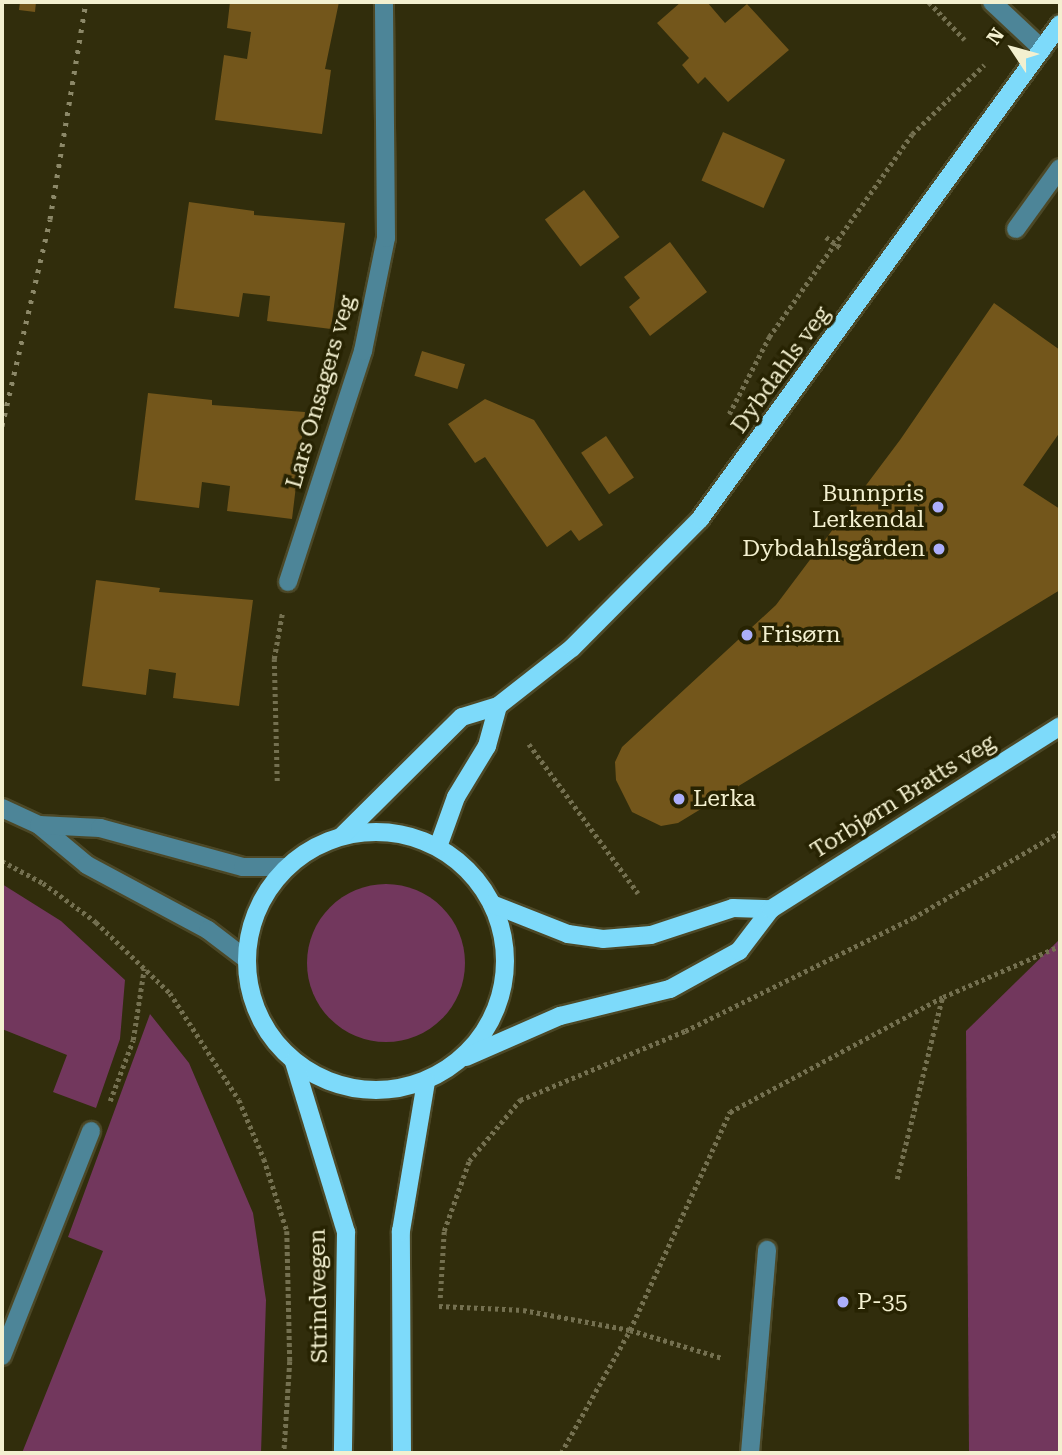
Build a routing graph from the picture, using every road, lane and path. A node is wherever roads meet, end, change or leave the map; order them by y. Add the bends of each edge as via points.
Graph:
1 (384, 2) edge
2 (929, 2) edge
3 (992, 2) edge
4 (1060, 24) edge
5 (965, 40) dead end
6 (1042, 49) junction
7 (1060, 168) edge
8 (1016, 229) dead end
9 (825, 237) dead end
10 (834, 243) junction
11 (841, 248) dead end
12 (727, 418) dead end
13 (288, 582) joint
14 (498, 706) junction
15 (1060, 726) edge
16 (529, 744) dead end
17 (276, 780) dead end
18 (2, 808) edge
19 (39, 825) junction
20 (1060, 832) edge
21 (342, 836) junction
22 (438, 847) junction
23 (2, 861) edge
24 (287, 867) junction
25 (638, 893) dead end
26 (492, 904) junction
27 (771, 909) junction
28 (1060, 946) edge
29 (246, 959) junction
30 (144, 968) junction
31 (943, 997) junction
32 (464, 1057) junction
33 (294, 1062) junction
34 (426, 1081) junction
35 (91, 1131) joint
36 (897, 1179) dead end
37 (444, 1231) dead end
38 (767, 1250) dead end
39 (439, 1306) dead end
40 (630, 1330) junction
41 (2, 1356) edge
42 (757, 1368) junction
43 (284, 1453) edge
44 (343, 1453) edge
45 (402, 1453) edge
46 (561, 1453) edge
47 (750, 1453) edge

1 - 13 street, Lars Onsagers veg via 386,238 363,351
2 - 5 path
3 - 6 street
4 - 6 main road, Dybdahls veg
6 - 10 path via 977,67 912,134
6 - 14 main road, Dybdahls veg via 700,519 582,639
7 - 8 street
9 - 10 path
10 - 11 path
10 - 12 path via 769,337
13 - 17 path via 274,659
14 - 21 main road, Dybdahls veg via 462,717
14 - 22 main road via 487,746 456,797
15 - 27 main road, Torbjørn Bratts veg
16 - 25 path
18 - 19 street
19 - 24 street via 100,828 243,867
19 - 29 street via 87,865 208,930
20 - 37 path via 913,918 697,1025 520,1100 469,1161
21 - 22 main road via 374,831 408,835
21 - 24 main road
22 - 26 main road via 470,872
23 - 30 path via 43,883 96,922
24 - 29 main road via 266,891 253,920
26 - 27 main road via 568,934 603,939 651,935 733,908
26 - 32 main road via 504,941 505,981 490,1023
27 - 32 main road, Torbjørn Bratts veg via 739,951 670,989 560,1016
28 - 31 path
29 - 33 main road via 257,1010 268,1034
30 - 35 path via 133,1040 104,1117
30 - 43 path via 170,993 239,1100 287,1231 290,1361
31 - 36 path
31 - 40 path via 730,1112
32 - 34 main road
33 - 34 main road via 328,1082 360,1091 394,1090
33 - 44 main road, Strindvegen via 346,1232
34 - 45 main road via 401,1231
35 - 41 street
38 - 42 street
39 - 40 path via 523,1310
40 - 42 path
40 - 46 path
42 - 47 street

